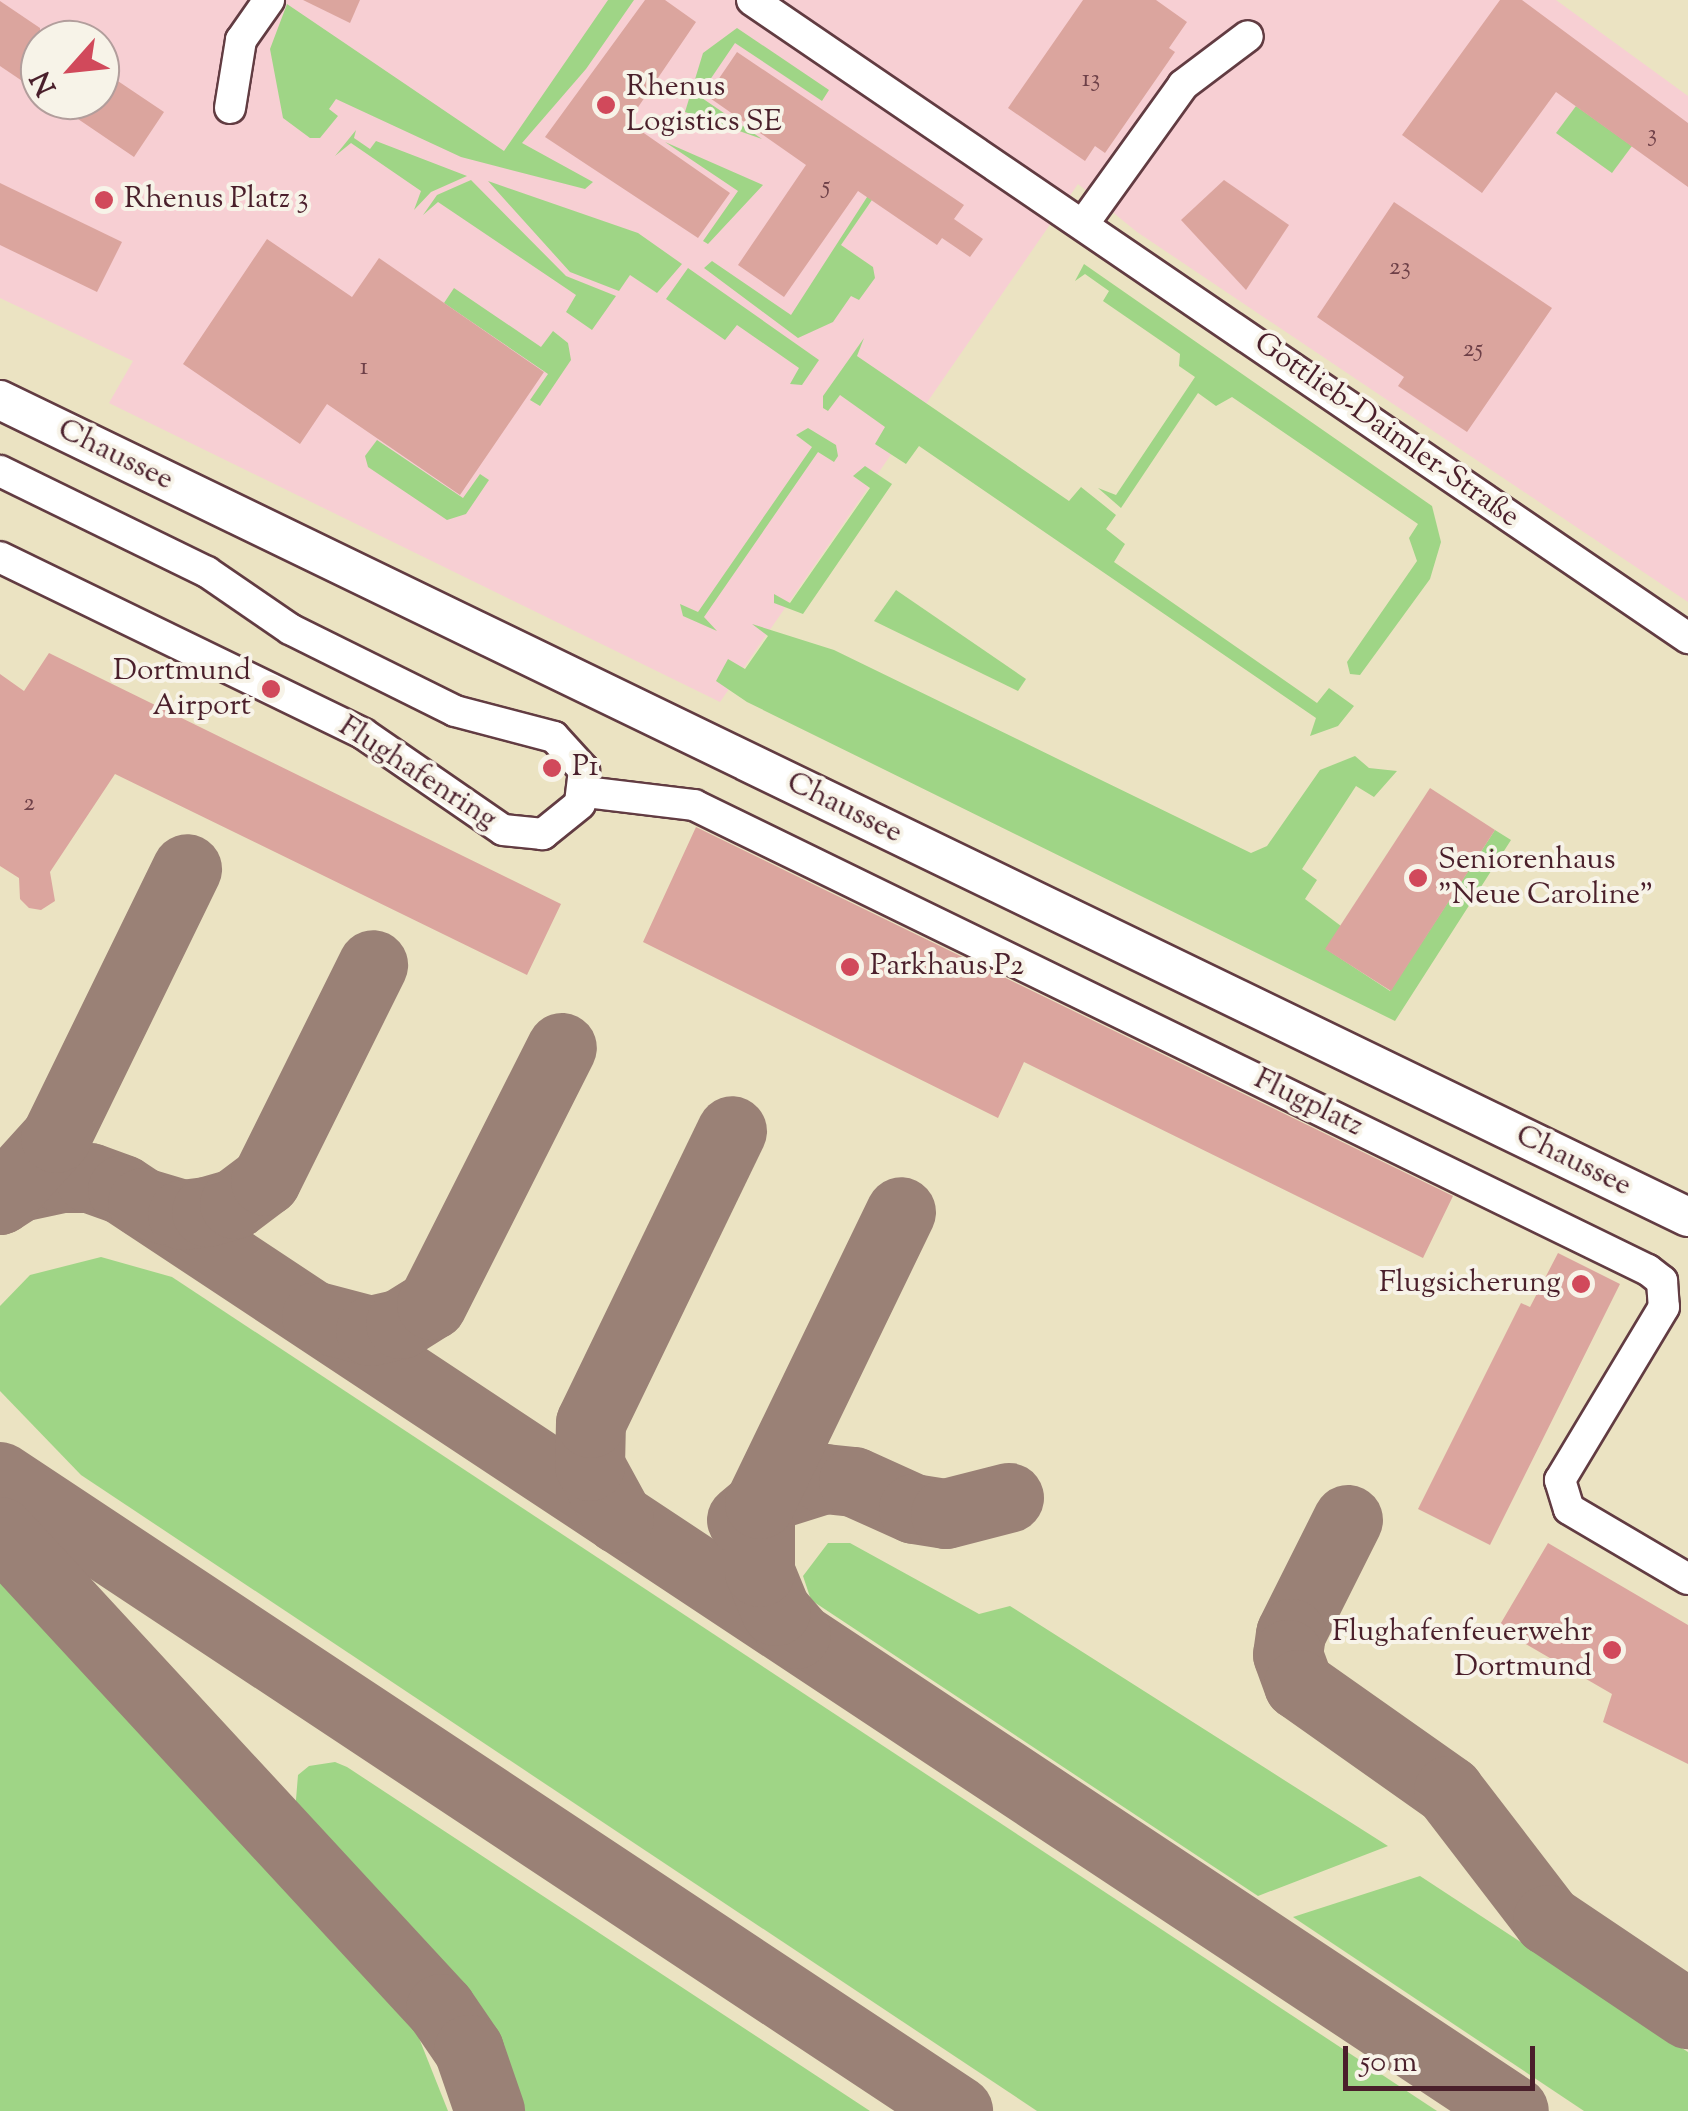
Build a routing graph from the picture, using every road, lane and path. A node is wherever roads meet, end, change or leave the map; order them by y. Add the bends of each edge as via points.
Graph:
1 (269, 0) edge
2 (752, 0) edge
3 (1248, 36) dead end
4 (230, 108) dead end
5 (1084, 223) junction
6 (0, 400) edge
7 (0, 471) edge
8 (0, 557) edge
9 (1688, 638) edge
10 (584, 792) junction
11 (1688, 1217) edge
12 (1688, 1579) edge

1 - 4 street via 241,40
2 - 5 street, Gottlieb-Daimler-Straße
3 - 5 street via 1183,84
5 - 9 street, Gottlieb-Daimler-Straße
6 - 11 main road, Chaussee
7 - 10 street via 207,572 290,629 455,710 554,737 578,759
8 - 10 street, Flughafenring via 364,734 503,830 543,834 575,812
10 - 12 street, Flugplatz via 694,805 1648,1270 1662,1281 1664,1307 1560,1480 1570,1509

